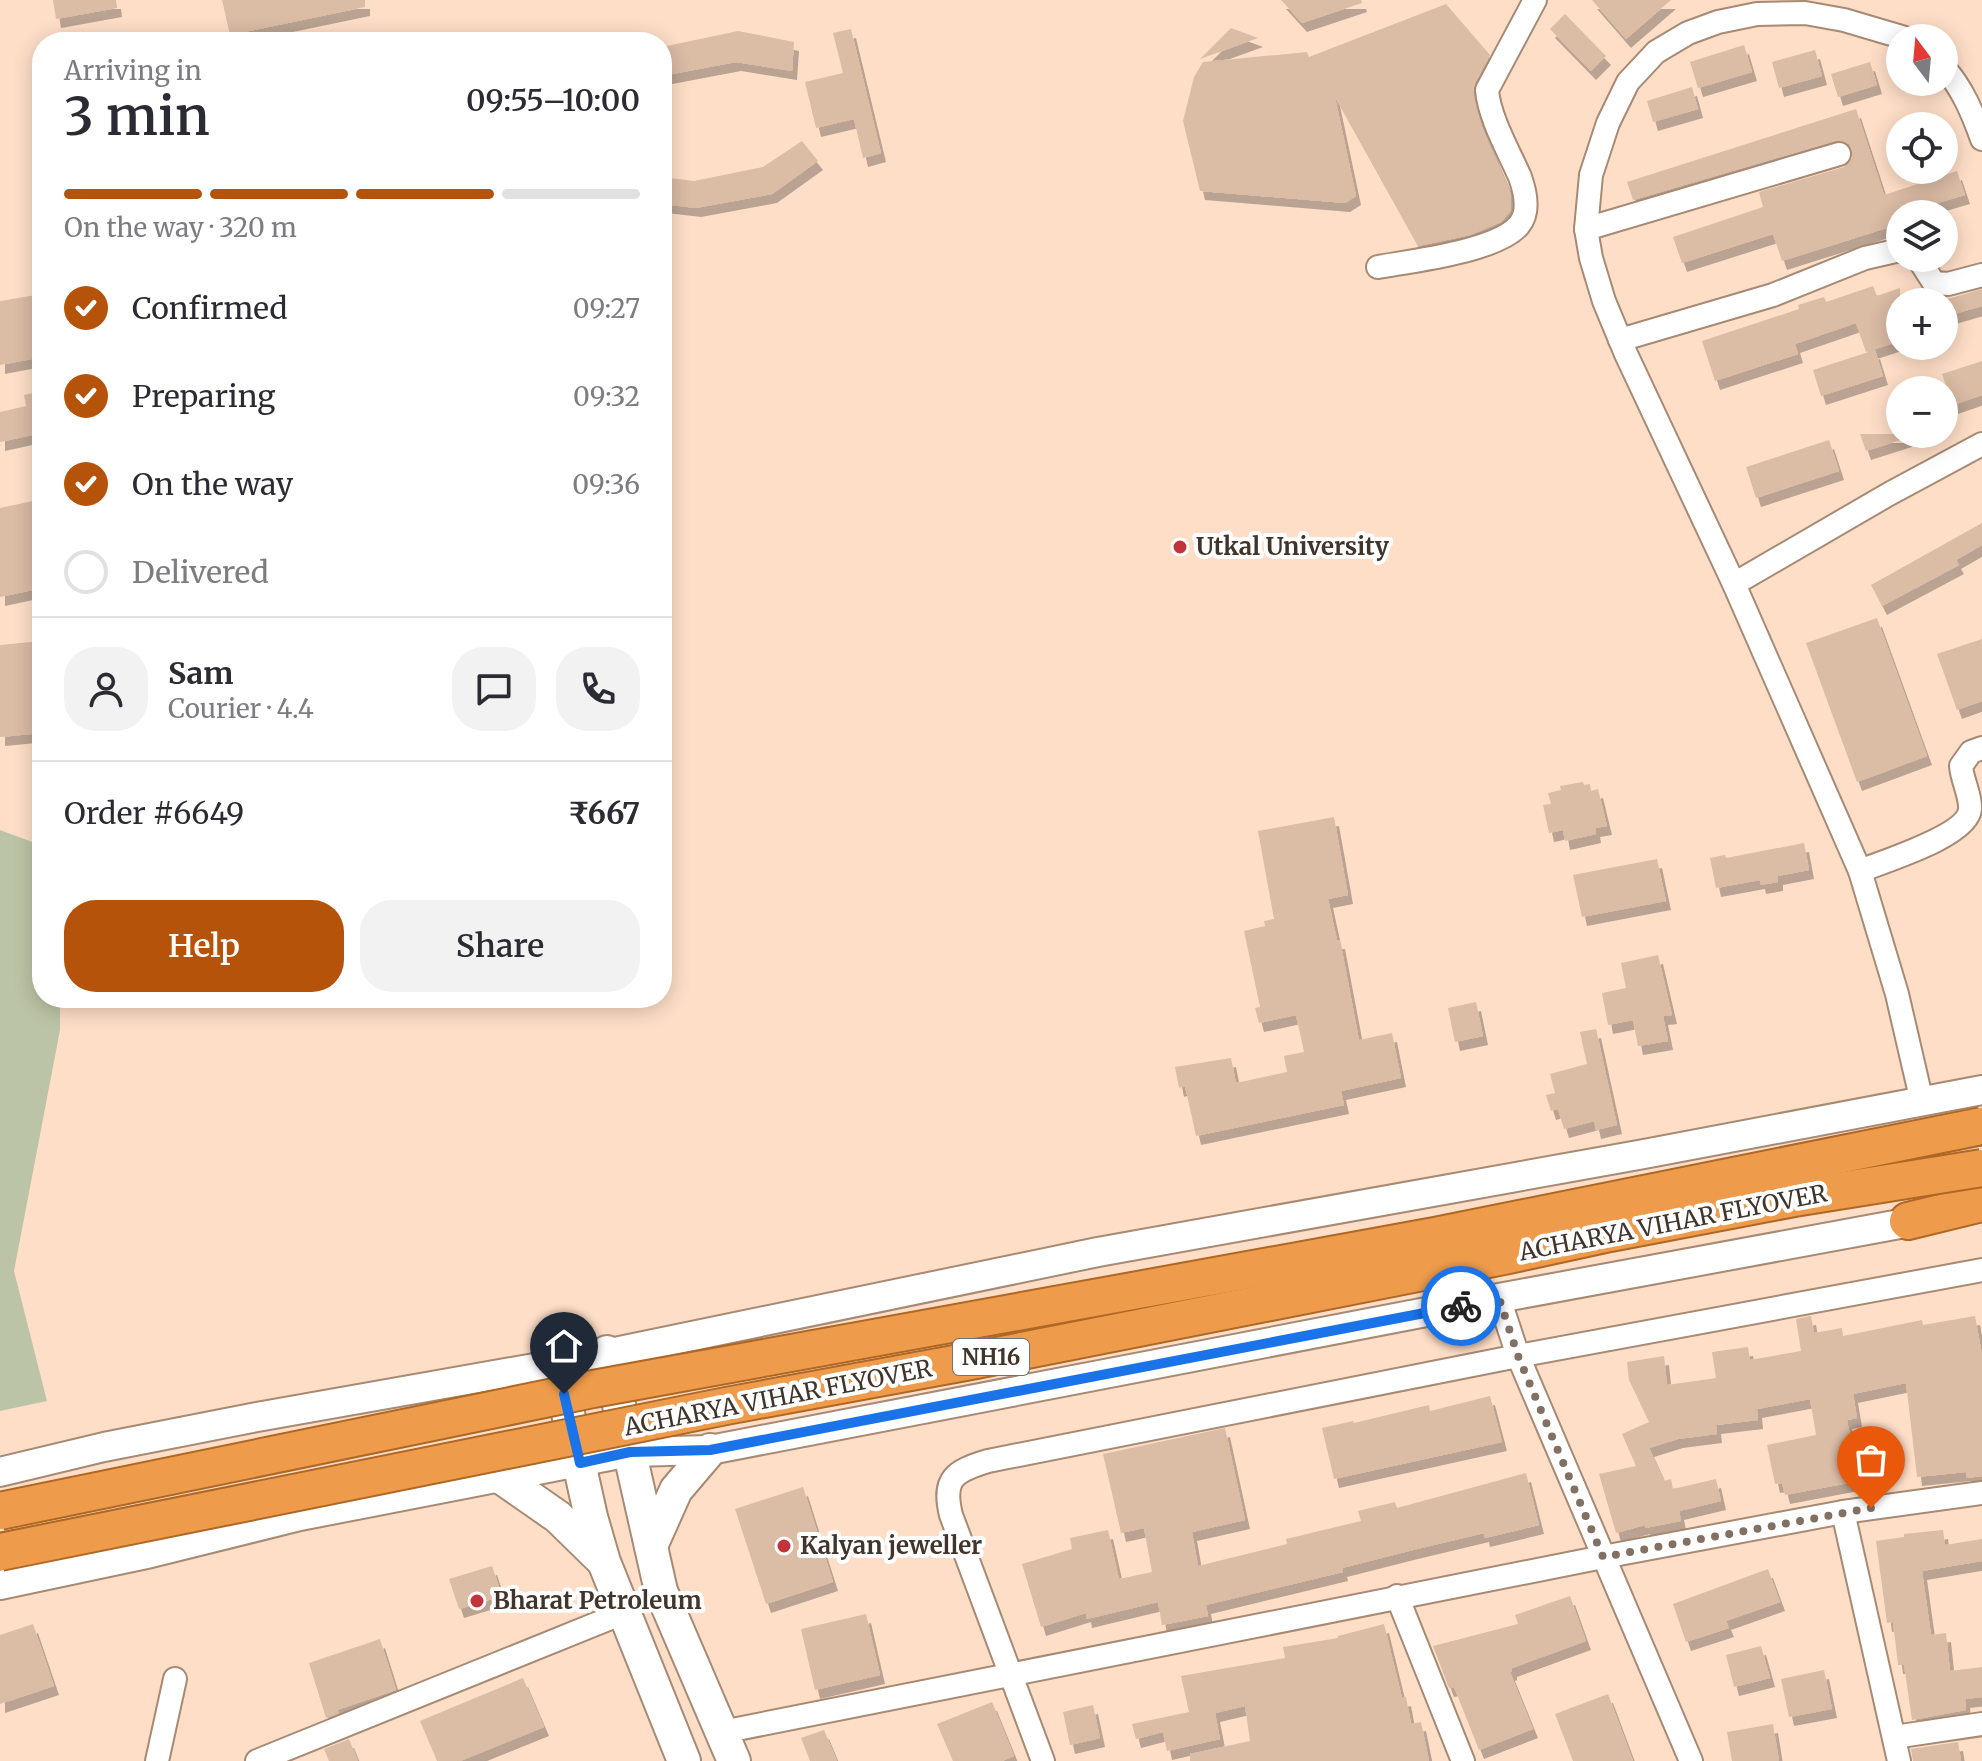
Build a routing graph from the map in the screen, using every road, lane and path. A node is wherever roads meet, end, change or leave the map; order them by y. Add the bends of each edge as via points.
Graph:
1 (1535, 0) edge
2 (1886, 32) edge
3 (1958, 88) edge
4 (1982, 139) edge
5 (1839, 154) dead end
6 (1586, 229) junction
7 (1886, 253) edge
8 (1378, 267) dead end
9 (1927, 272) edge
10 (1982, 275) edge
11 (1620, 340) junction
12 (1982, 444) edge
13 (1734, 584) junction
14 (1982, 748) edge
15 (1860, 871) junction
16 (1982, 1090) edge
17 (1922, 1102) junction
18 (1982, 1126) edge
19 (1982, 1168) edge
20 (1982, 1203) edge
21 (1982, 1213) edge
22 (1908, 1221) junction
23 (1982, 1270) edge
24 (1499, 1298) junction
25 (607, 1352) junction
26 (1518, 1356) junction
27 (557, 1364) junction
28 (710, 1450) junction
29 (630, 1452) junction
30 (580, 1463) junction
31 (0, 1472) edge
32 (502, 1478) junction
33 (1982, 1493) edge
34 (0, 1511) edge
35 (1843, 1512) junction
36 (651, 1546) junction
37 (0, 1552) edge
38 (1603, 1557) junction
39 (604, 1562) junction
40 (0, 1585) edge
41 (1397, 1596) junction
42 (623, 1613) junction
43 (1010, 1675) junction
44 (175, 1679) dead end
45 (1982, 1724) edge
46 (1894, 1737) junction
47 (728, 1746) edge
48 (157, 1761) edge
49 (257, 1761) edge
50 (684, 1761) edge
51 (1043, 1761) edge
52 (1463, 1761) edge
53 (1691, 1761) edge
54 (1899, 1761) edge

1 - 8 street via 1487,90 1523,186 1526,203 1520,224 1485,244
2 - 6 street via 1805,13 1757,14 1688,33 1656,52 1628,82 1608,123 1591,175
3 - 4 street
5 - 6 street
6 - 11 street
7 - 11 street via 1773,295
9 - 10 street via 1934,283 1948,284
11 - 13 street
12 - 13 street
13 - 15 street
14 - 15 street via 1971,752 1961,766 1970,810 1966,820 1950,833
15 - 17 street
16 - 17 street
17 - 25 street via 1098,1252
18 - 34 highway, ACHARYA VIHAR FLYOVER / NH16, bridge via 1420,1239 593,1389
19 - 37 highway, ACHARYA VIHAR FLYOVER / NH16, bridge via 1625,1230
20 - 22 highway
21 - 22 street
22 - 24 street
23 - 26 street
24 - 26 street
24 - 28 street
25 - 27 street
25 - 29 main road
26 - 38 street
26 - 43 street via 963,1469 950,1482 951,1515
27 - 30 main road
27 - 31 street via 257,1417
28 - 29 street
28 - 36 main road via 676,1490
29 - 30 street
29 - 36 main road
30 - 32 street
30 - 39 main road
32 - 39 main road via 558,1517
32 - 40 street via 300,1516
33 - 35 street
35 - 38 street
35 - 46 street
36 - 47 main road via 661,1591
38 - 41 street
38 - 53 street
39 - 42 main road
41 - 43 street
41 - 52 street
42 - 49 street
42 - 50 main road
43 - 47 street
43 - 51 street
44 - 48 street
45 - 46 street
46 - 54 street

